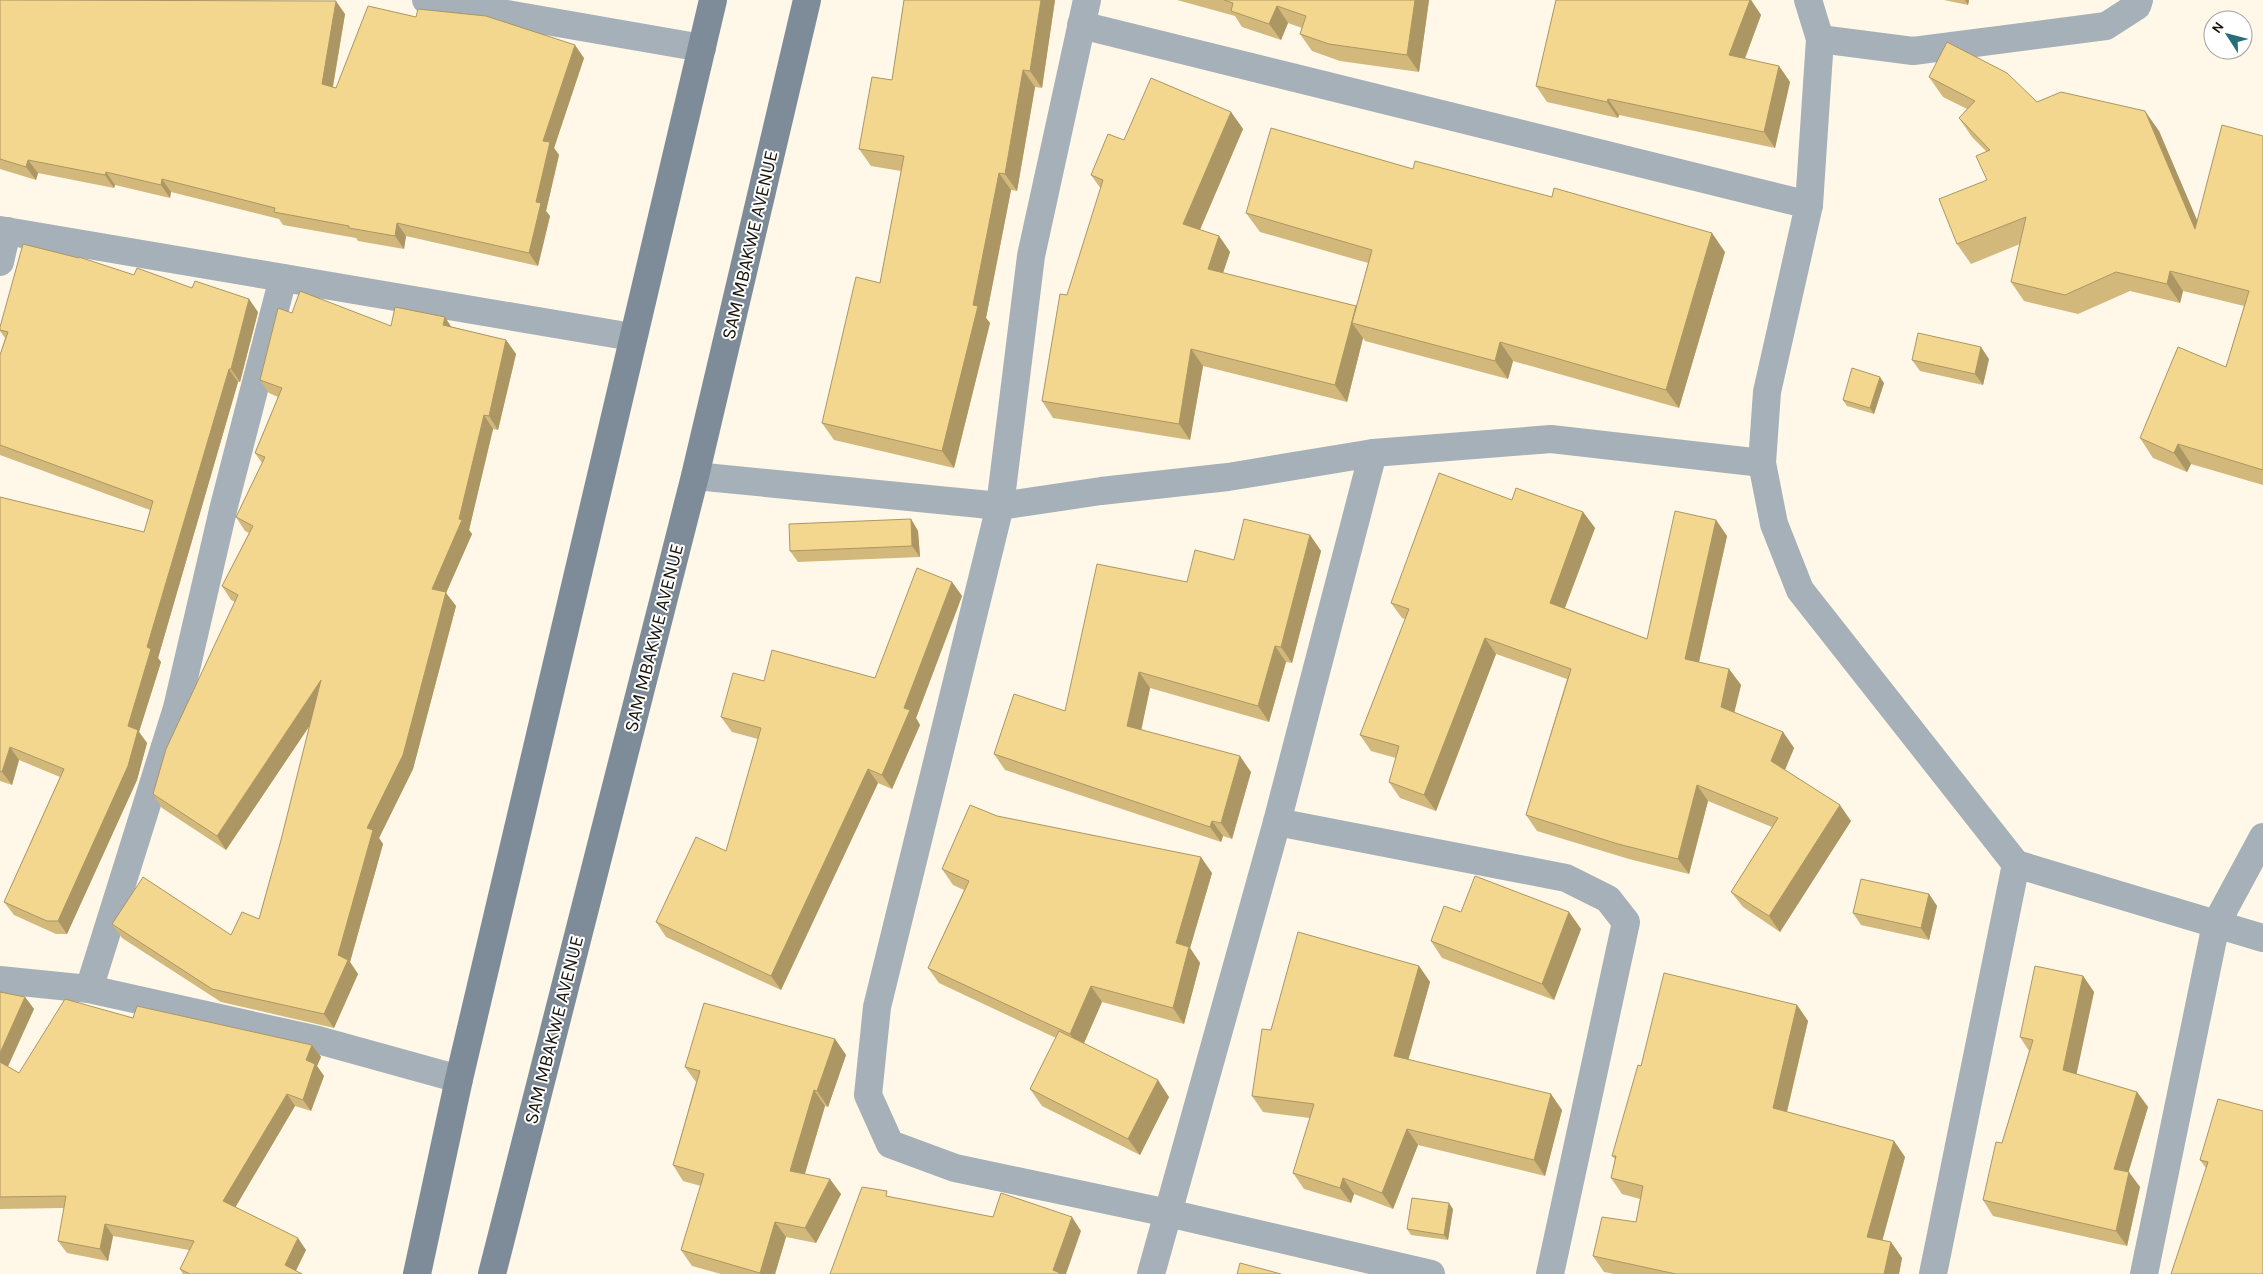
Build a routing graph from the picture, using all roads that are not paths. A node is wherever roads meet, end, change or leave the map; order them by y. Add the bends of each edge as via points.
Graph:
1 (426, 0) edge
2 (713, 0) edge
3 (807, 0) edge
4 (1808, 0) edge
5 (2139, 0) edge
6 (1084, 12) edge
7 (1820, 39) junction
8 (702, 48) junction
9 (1809, 205) junction
10 (4, 230) edge
11 (0, 262) edge
12 (283, 278) junction
13 (632, 337) junction
14 (1373, 453) junction
15 (1762, 463) junction
16 (695, 476) junction
17 (1000, 506) junction
18 (1277, 822) junction
19 (2263, 837) edge
20 (2016, 864) junction
21 (2216, 924) junction
22 (2263, 938) edge
23 (0, 980) edge
24 (89, 989) junction
25 (459, 1079) junction
26 (1168, 1213) junction
27 (417, 1274) edge
28 (492, 1274) edge
29 (1151, 1274) edge
30 (1431, 1274) edge
31 (1550, 1274) edge
32 (1933, 1274) edge
33 (2144, 1274) edge

1 - 8 street
2 - 8 main road
3 - 16 main road, SAM MBAKWE AVENUE
4 - 7 street
5 - 7 street via 2137,6 2106,26 1913,51
6 - 9 street
6 - 17 street via 1031,256
7 - 9 street
8 - 13 main road
9 - 15 street via 1768,392
10 - 11 street
10 - 12 street
12 - 13 street
12 - 24 street via 224,506 177,708
13 - 25 main road
14 - 15 street via 1551,439
14 - 17 street via 1228,477
14 - 18 street
15 - 20 street via 1774,524 1800,590
16 - 17 street
16 - 28 main road, SAM MBAKWE AVENUE
17 - 26 street via 877,1007 868,1094 890,1144 955,1168
18 - 26 street
18 - 31 street via 1566,878 1608,899 1626,922
19 - 21 street
20 - 21 street
20 - 32 street
21 - 22 street
21 - 33 street
23 - 24 street
24 - 25 street via 318,1040
25 - 27 main road
26 - 29 street
26 - 30 street

